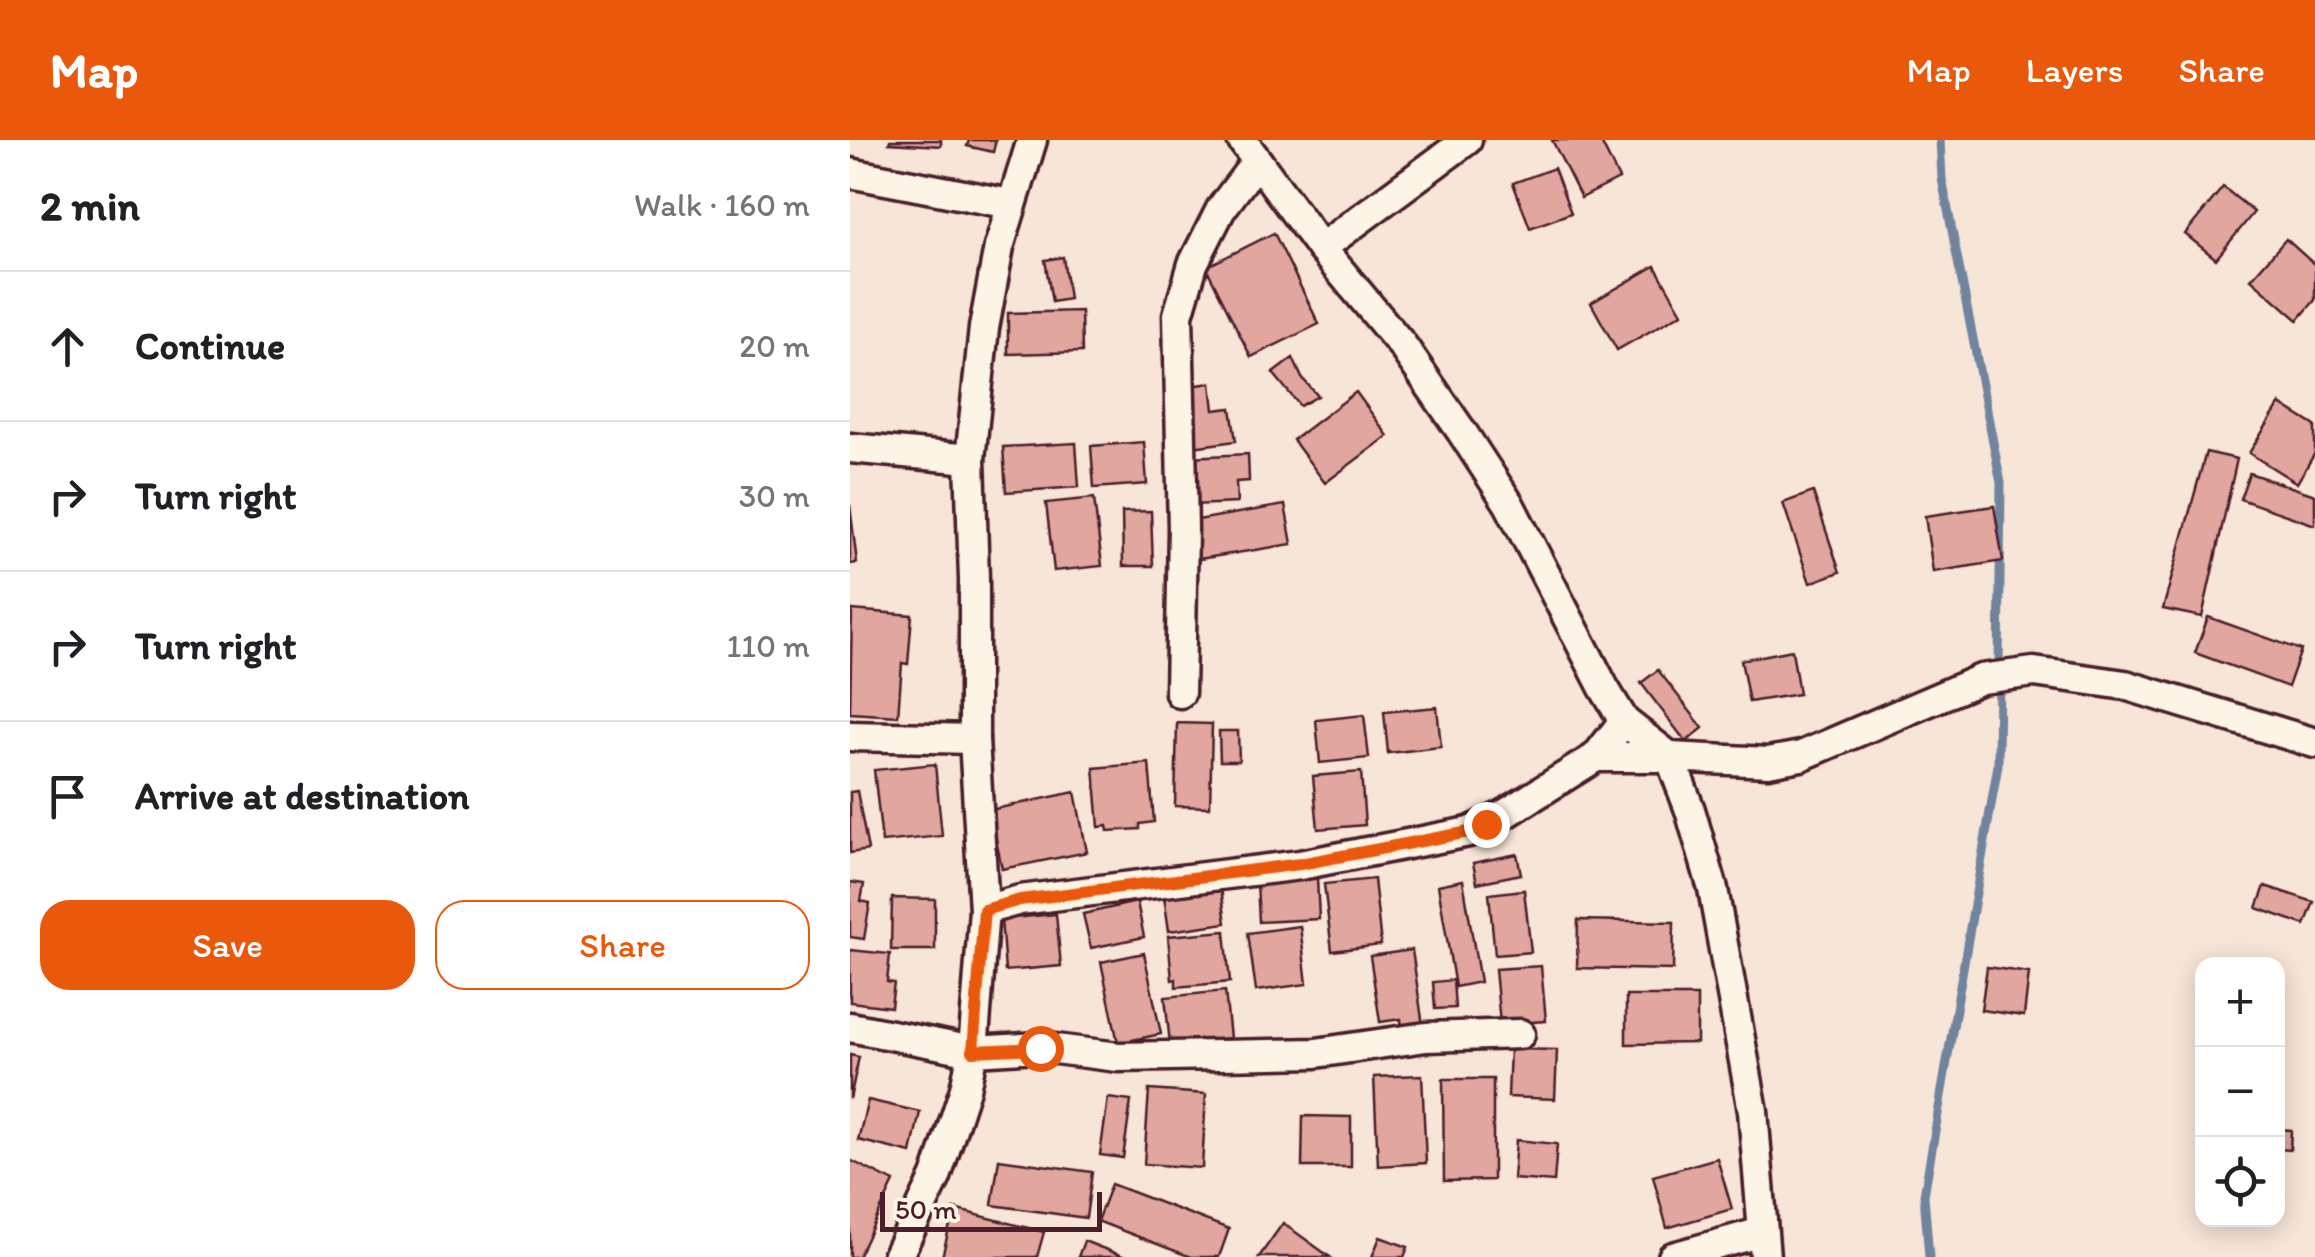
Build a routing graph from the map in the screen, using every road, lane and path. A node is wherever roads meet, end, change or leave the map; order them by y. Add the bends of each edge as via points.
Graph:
1 (1032, 140) edge
2 (1467, 140) edge
3 (1250, 150) edge
4 (850, 174) edge
5 (1010, 204) junction
6 (1322, 248) junction
7 (850, 448) edge
8 (970, 459) junction
9 (1180, 693) dead end
10 (1624, 720) junction
11 (850, 736) edge
12 (974, 740) junction
13 (2315, 742) edge
14 (1596, 757) junction
15 (1670, 757) junction
16 (984, 910) junction
17 (850, 1027) edge
18 (1520, 1034) dead end
19 (973, 1051) junction
20 (1763, 1244) edge
21 (896, 1257) edge
22 (1673, 1257) edge

1 - 5 street
2 - 6 street
3 - 6 street
3 - 9 street via 1193,264 1178,315
4 - 5 street
5 - 8 street via 984,328
6 - 10 street via 1402,345 1510,504
7 - 8 street
8 - 12 street
10 - 14 street
10 - 15 street
11 - 12 street
12 - 16 street
13 - 15 street via 2125,686 2034,672 1981,679 1801,756 1768,762
14 - 15 street
14 - 16 street via 1469,832
15 - 20 street via 1713,889 1752,1111
16 - 19 street
17 - 19 street
18 - 19 street via 1426,1037 1316,1053 1118,1057 1040,1048
19 - 21 street via 936,1177
20 - 22 street

